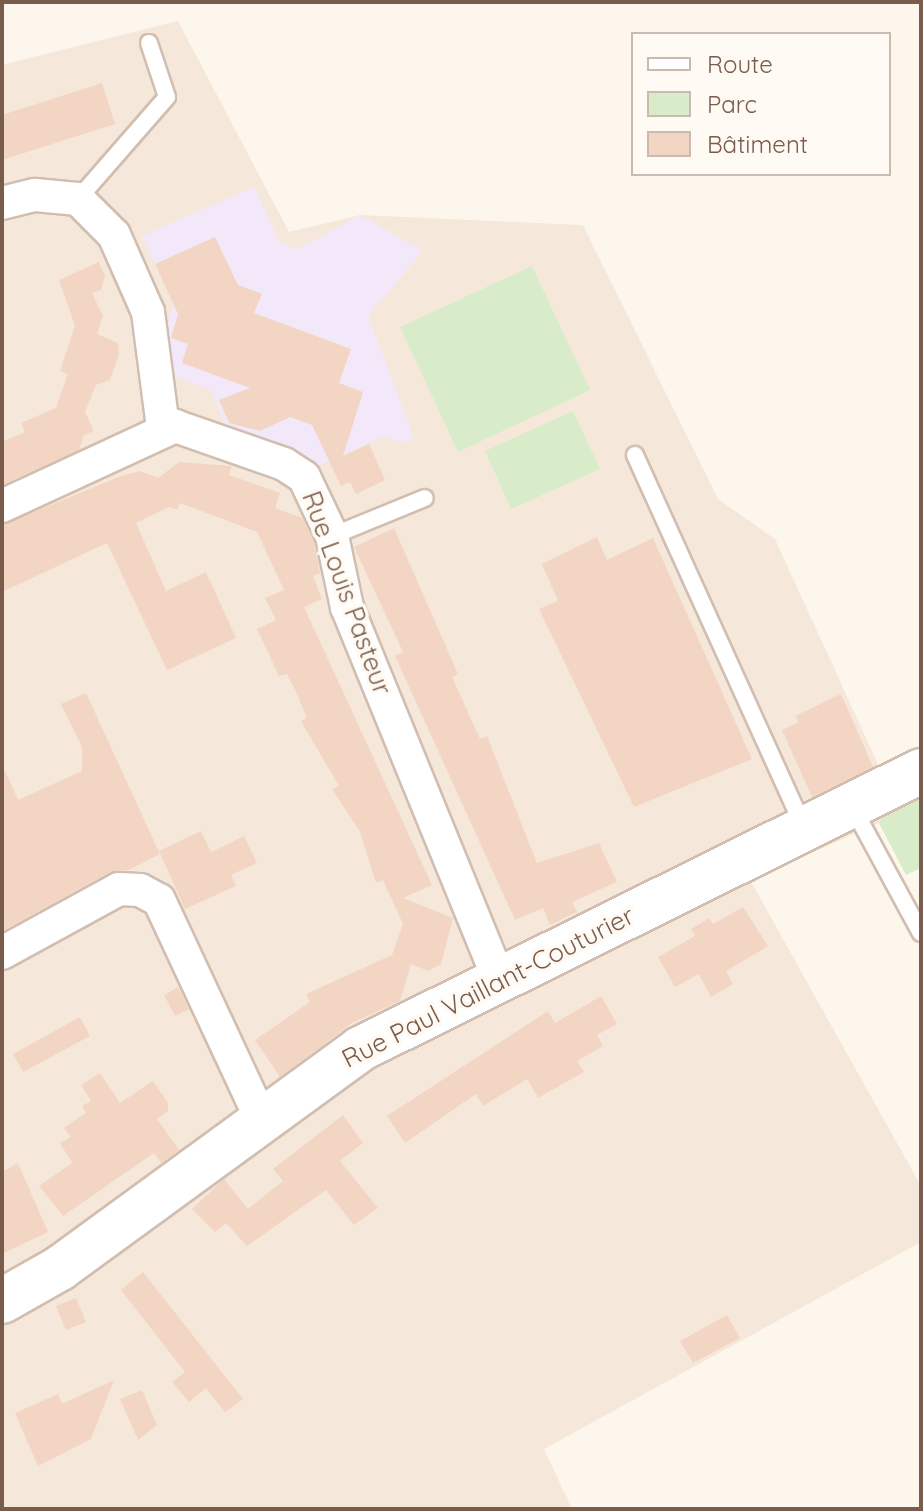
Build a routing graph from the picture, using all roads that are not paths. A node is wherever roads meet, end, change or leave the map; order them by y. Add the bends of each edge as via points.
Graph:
1 (149, 43) dead end
2 (2, 203) edge
3 (85, 203) junction
4 (163, 427) junction
5 (635, 455) dead end
6 (425, 498) dead end
7 (2, 506) edge
8 (332, 536) junction
9 (921, 771) edge
10 (850, 803) junction
11 (803, 826) junction
12 (921, 933) edge
13 (2, 953) edge
14 (499, 980) junction
15 (260, 1117) junction
16 (2, 1301) edge

1 - 3 lane via 167,97
2 - 3 street via 35,195
3 - 4 street via 123,248 144,299
4 - 7 street
4 - 8 street, Rue Louis Pasteur via 198,432 295,470 311,488
5 - 11 lane
6 - 8 lane
8 - 14 street, Rue Louis Pasteur via 347,607
9 - 10 street, Rue Paul Vaillant-Couturier
10 - 11 street, Rue Paul Vaillant-Couturier
10 - 12 lane
11 - 14 street, Rue Paul Vaillant-Couturier
13 - 15 street via 119,889 140,890 159,900
14 - 15 street, Rue Paul Vaillant-Couturier via 360,1049
15 - 16 street, Rue Paul Vaillant-Couturier via 68,1262

